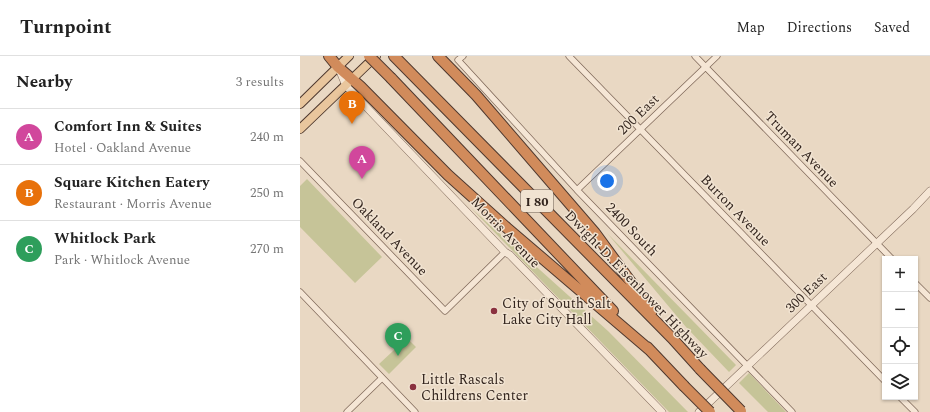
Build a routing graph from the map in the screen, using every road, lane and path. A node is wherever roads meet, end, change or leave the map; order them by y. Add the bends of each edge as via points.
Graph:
1 (329, 56) edge
2 (349, 56) edge
3 (369, 56) edge
4 (376, 56) edge
5 (394, 56) edge
6 (438, 56) edge
7 (569, 56) edge
8 (695, 56) edge
9 (717, 56) edge
10 (460, 58) edge
11 (338, 67) junction
12 (706, 67) junction
13 (349, 82) junction
14 (300, 104) edge
15 (300, 129) edge
16 (640, 129) junction
17 (300, 161) edge
18 (577, 190) junction
19 (930, 191) edge
20 (876, 243) junction
21 (505, 252) junction
22 (889, 256) edge
23 (918, 286) edge
24 (300, 292) edge
25 (930, 298) edge
26 (811, 305) junction
27 (672, 338) junction
28 (652, 352) junction
29 (747, 366) junction
30 (382, 378) junction
31 (882, 378) edge
32 (903, 400) edge
33 (741, 411) edge
34 (347, 412) edge
35 (415, 412) edge
36 (662, 412) edge
37 (699, 412) edge
38 (710, 412) edge
39 (792, 412) edge
40 (915, 412) edge

1 - 11 highway
2 - 11 main road
3 - 28 highway, I 80, bridge
4 - 13 main road
5 - 27 highway, Dwight D. Eisenhower Highway / I 80
6 - 27 highway via 476,95 595,233
7 - 16 street, Burton Avenue
8 - 12 street, Truman Avenue
9 - 12 street, 200 East
10 - 18 street, 2400 South
11 - 13 highway
11 - 14 main road
12 - 16 street, 200 East
12 - 20 street, Truman Avenue
13 - 15 main road
13 - 21 street, Morris Avenue
13 - 28 highway via 507,228
16 - 18 street, 200 East
16 - 26 street, Burton Avenue
17 - 21 street, Oakland Avenue via 445,311
18 - 29 street, 2400 South
19 - 20 street, 300 East
20 - 22 street, Truman Avenue
20 - 26 street, 300 East
21 - 36 street, Morris Avenue
23 - 25 street
24 - 30 street
26 - 29 street, 300 East
26 - 31 street, Burton Avenue
27 - 33 highway, Dwight D. Eisenhower Highway / I 80, bridge
28 - 38 highway, I 80, bridge
29 - 37 street, 300 East
29 - 39 street, 2400 South
30 - 34 street
30 - 35 street
32 - 40 street

